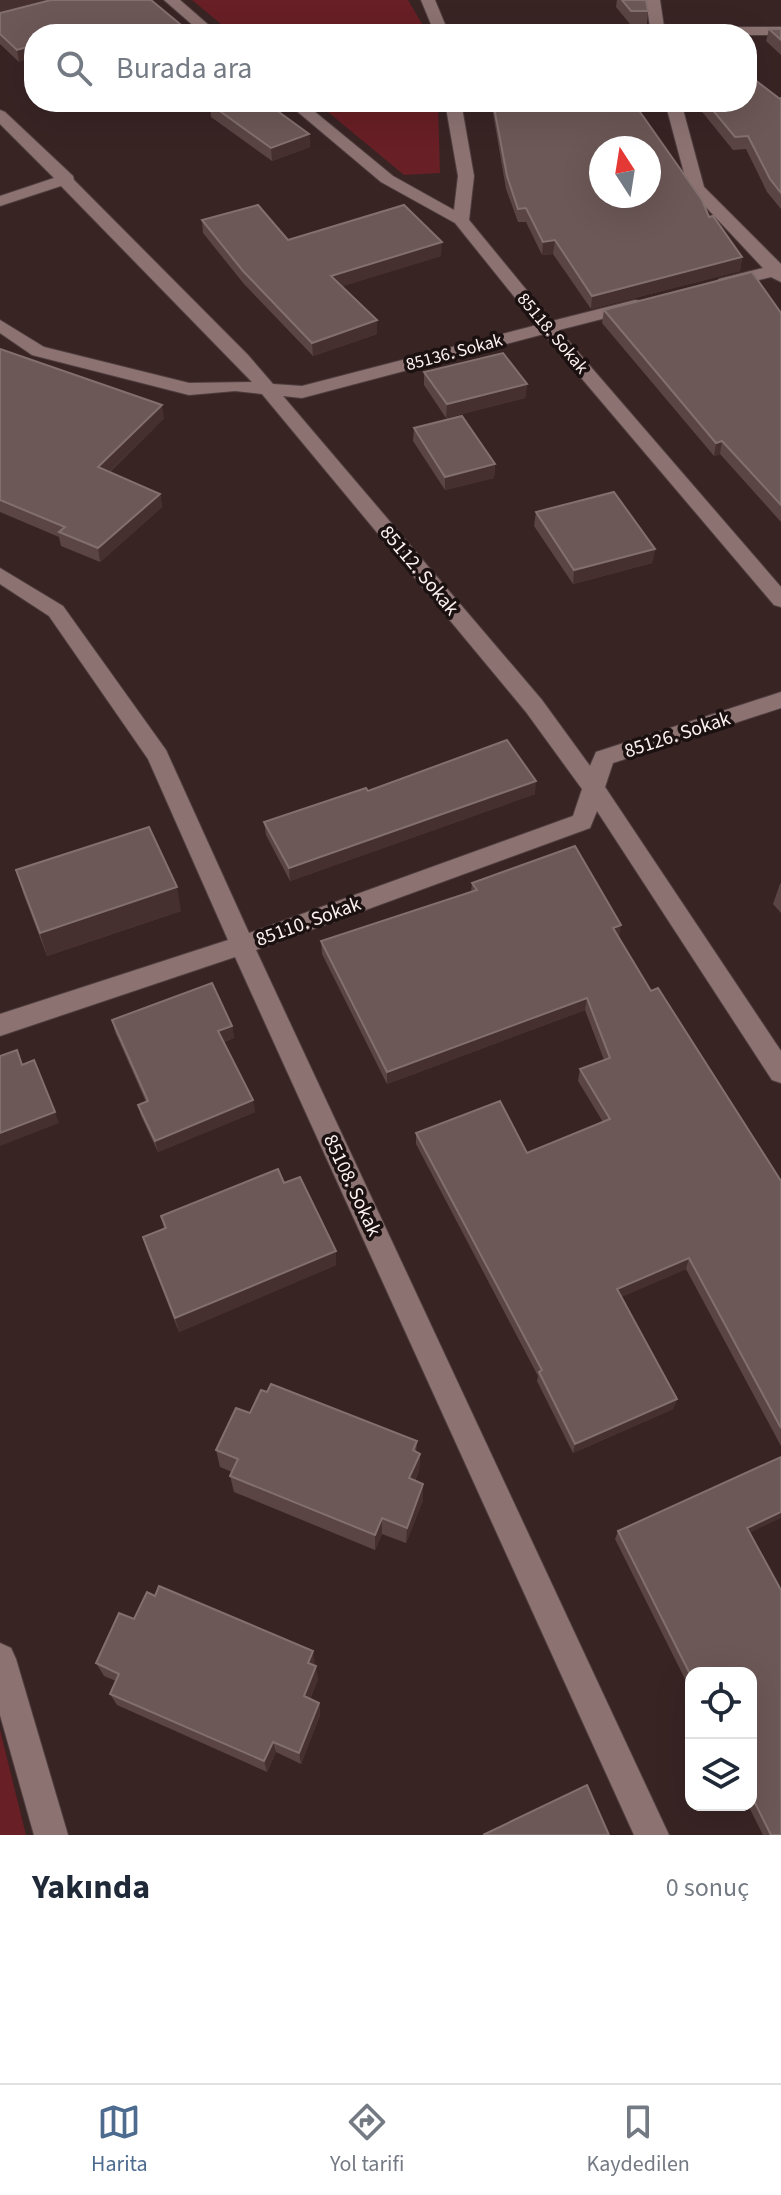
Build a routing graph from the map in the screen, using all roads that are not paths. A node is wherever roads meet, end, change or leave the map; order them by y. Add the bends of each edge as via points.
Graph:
1 (171, 0) edge
2 (428, 0) edge
3 (653, 0) edge
4 (200, 24) edge
5 (438, 24) edge
6 (657, 24) edge
7 (757, 31) edge
8 (781, 31) edge
9 (306, 112) edge
10 (455, 112) edge
11 (676, 112) edge
12 (0, 115) edge
13 (67, 179) junction
14 (0, 201) edge
15 (461, 220) junction
16 (779, 272) edge
17 (714, 286) edge
18 (654, 301) edge
19 (547, 327) junction
20 (3, 330) edge
21 (266, 388) junction
22 (0, 575) edge
23 (781, 600) edge
24 (781, 700) edge
25 (595, 790) junction
26 (242, 945) junction
27 (0, 1025) edge
28 (781, 1072) edge
29 (0, 1659) edge
30 (51, 1835) edge
31 (652, 1835) edge

1 - 4 street
2 - 5 street
3 - 6 street
7 - 8 street
9 - 15 street, 85118. Sokak via 387,179
10 - 15 street via 466,176
11 - 16 street via 696,188
12 - 13 street, 85112. Sokak
13 - 14 street
13 - 21 street, 85112. Sokak
15 - 19 street, 85118. Sokak
16 - 17 street
18 - 19 street, 85136. Sokak
19 - 21 street, 85136. Sokak via 302,392
19 - 23 street, 85118. Sokak
20 - 21 street, 85136. Sokak via 38,351 189,389
21 - 25 street, 85112. Sokak via 534,706
22 - 26 street, 85108. Sokak via 56,611 158,756
24 - 25 street, 85126. Sokak via 604,758
25 - 26 street, 85110. Sokak via 582,822
25 - 28 street, 85112. Sokak
26 - 27 street, 85110. Sokak
26 - 31 street, 85108. Sokak
29 - 30 street

